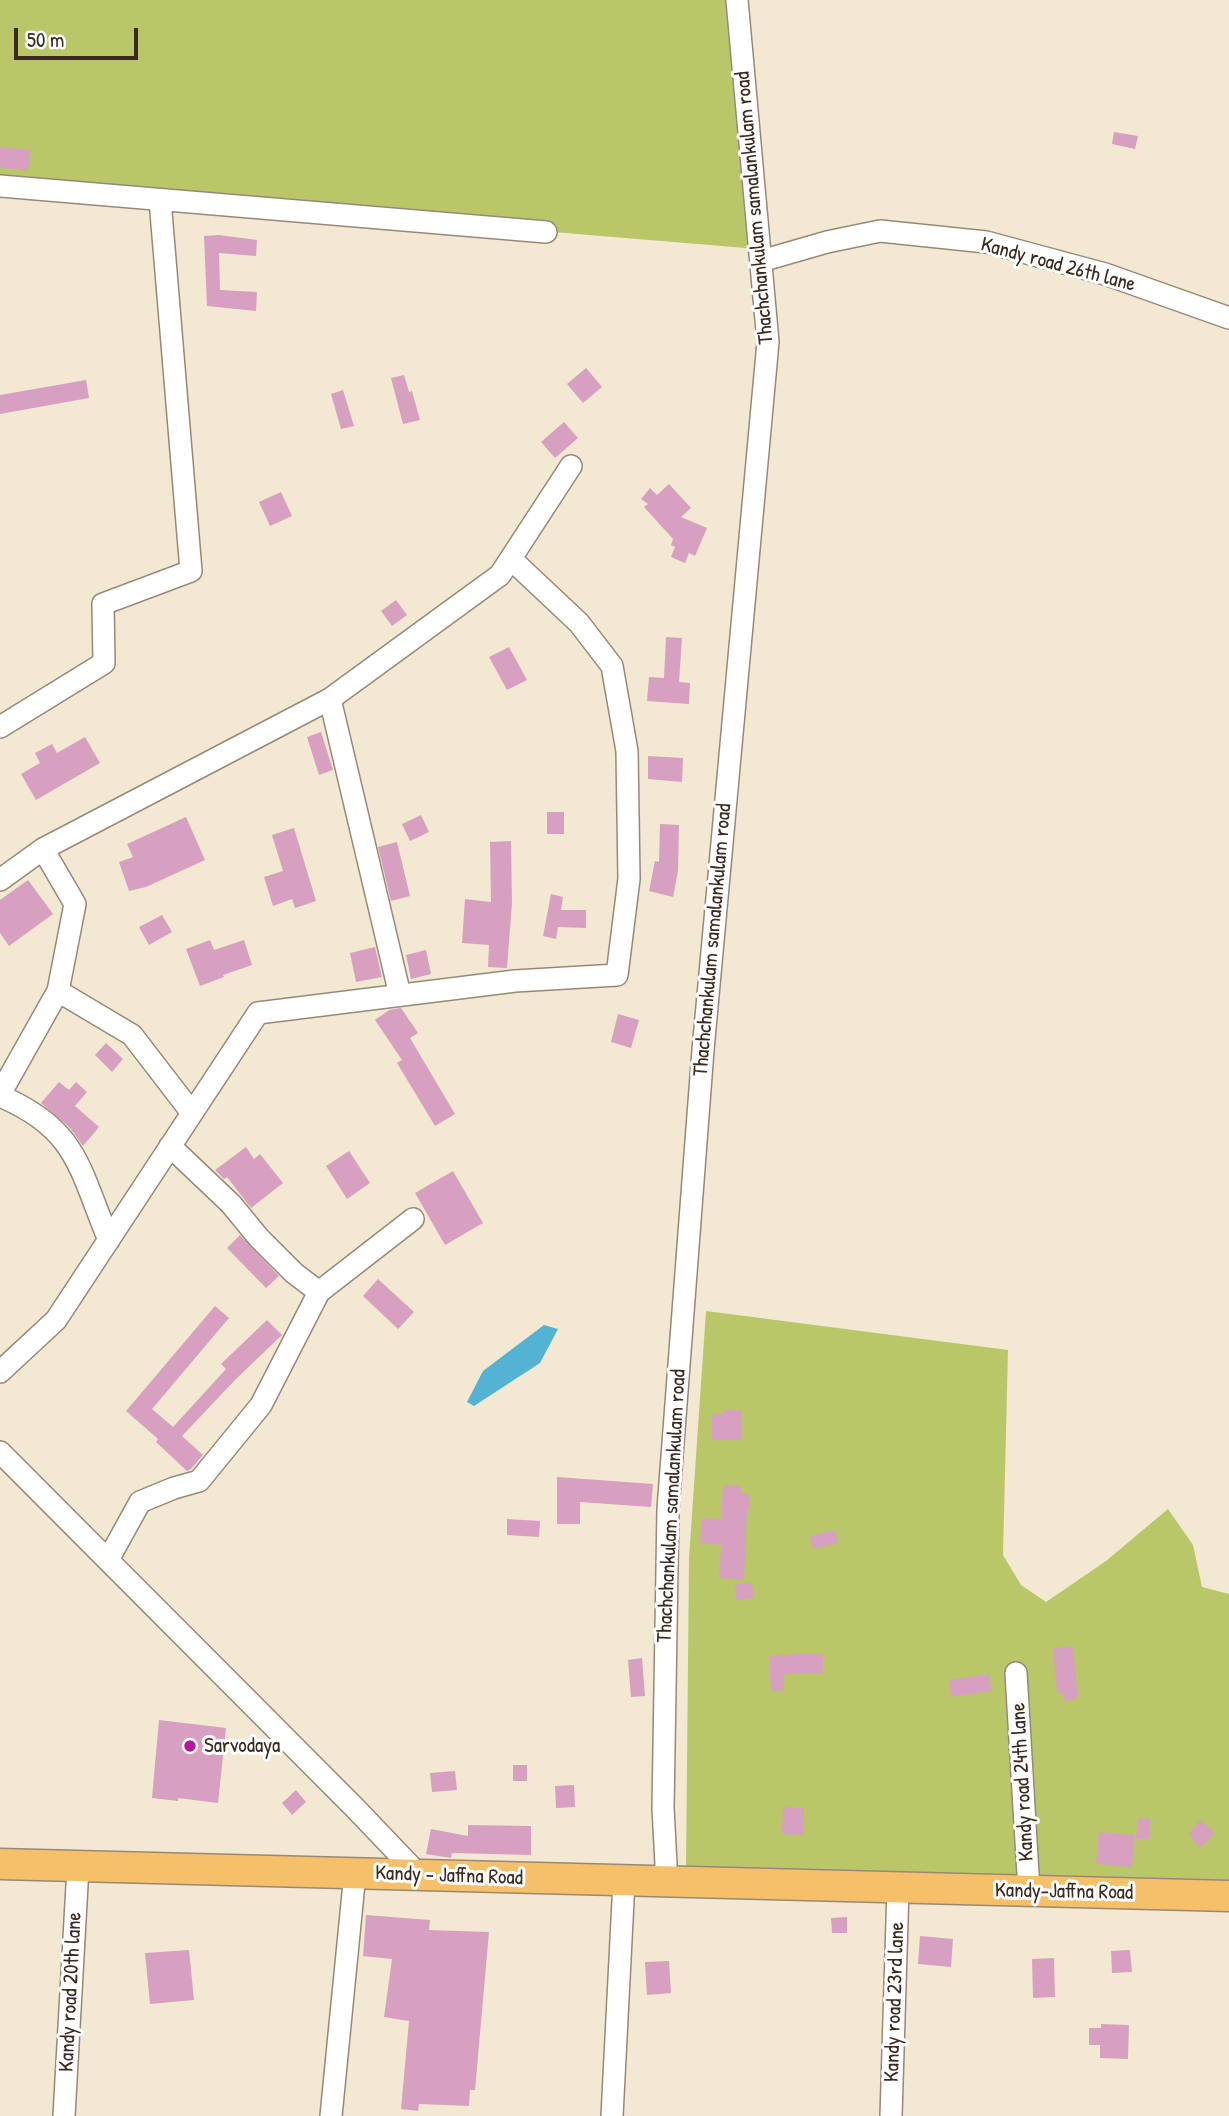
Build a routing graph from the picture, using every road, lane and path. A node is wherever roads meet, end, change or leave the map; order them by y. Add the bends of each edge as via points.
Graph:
1 (737, 0) edge
2 (0, 186) edge
3 (160, 200) junction
4 (546, 232) dead end
5 (761, 261) junction
6 (1229, 318) edge
7 (571, 466) dead end
8 (511, 559) junction
9 (330, 698) junction
10 (0, 727) edge
11 (43, 849) junction
12 (0, 880) edge
13 (58, 991) junction
14 (400, 995) junction
15 (0, 1095) edge
16 (192, 1113) junction
17 (170, 1146) junction
18 (413, 1219) dead end
19 (109, 1240) junction
20 (319, 1292) junction
21 (0, 1372) edge
22 (0, 1452) edge
23 (108, 1560) junction
24 (1016, 1673) dead end
25 (0, 1864) edge
26 (78, 1867) junction
27 (355, 1873) junction
28 (418, 1874) junction
29 (624, 1881) junction
30 (667, 1883) junction
31 (898, 1888) junction
32 (1029, 1891) junction
33 (1229, 1896) edge
34 (64, 2116) edge
35 (331, 2116) edge
36 (612, 2116) edge
37 (891, 2116) edge

1 - 5 street, Thachchankulam samalankulam road
2 - 3 street
3 - 4 street
3 - 10 street via 191,571 103,604 104,663
5 - 6 street, Kandy road 26th lane via 880,232 986,242 1105,274
5 - 30 street, Thachchankulam samalankulam road via 768,342 703,1050 668,1509 663,1808
7 - 8 street
8 - 9 street via 500,575
8 - 14 street via 579,623 611,666 627,751 629,866 617,975
9 - 11 street
9 - 14 street
11 - 12 street
11 - 13 street via 75,904
13 - 15 street
13 - 16 street via 132,1035
14 - 16 street via 258,1013
15 - 19 street via 44,1120 63,1137 74,1153
16 - 17 street
17 - 19 street
17 - 20 street
18 - 20 street
19 - 21 street via 56,1320
20 - 23 street via 261,1405 199,1481 141,1502
22 - 23 street
23 - 28 street
24 - 32 street, Kandy road 24th lane
25 - 26 highway, Kandy - Jaffna Road
26 - 27 highway, Kandy - Jaffna Road
26 - 34 street, Kandy road 20th lane
27 - 28 highway, Kandy - Jaffna Road
27 - 35 street
28 - 29 highway, Kandy - Jaffna Road
29 - 30 highway, Kandy - Jaffna Road
29 - 36 street
30 - 31 highway, Kandy - Jaffna Road
31 - 32 highway, Kandy-Jaffna Road
31 - 37 street, Kandy road 23rd lane
32 - 33 highway, Kandy-Jaffna Road

